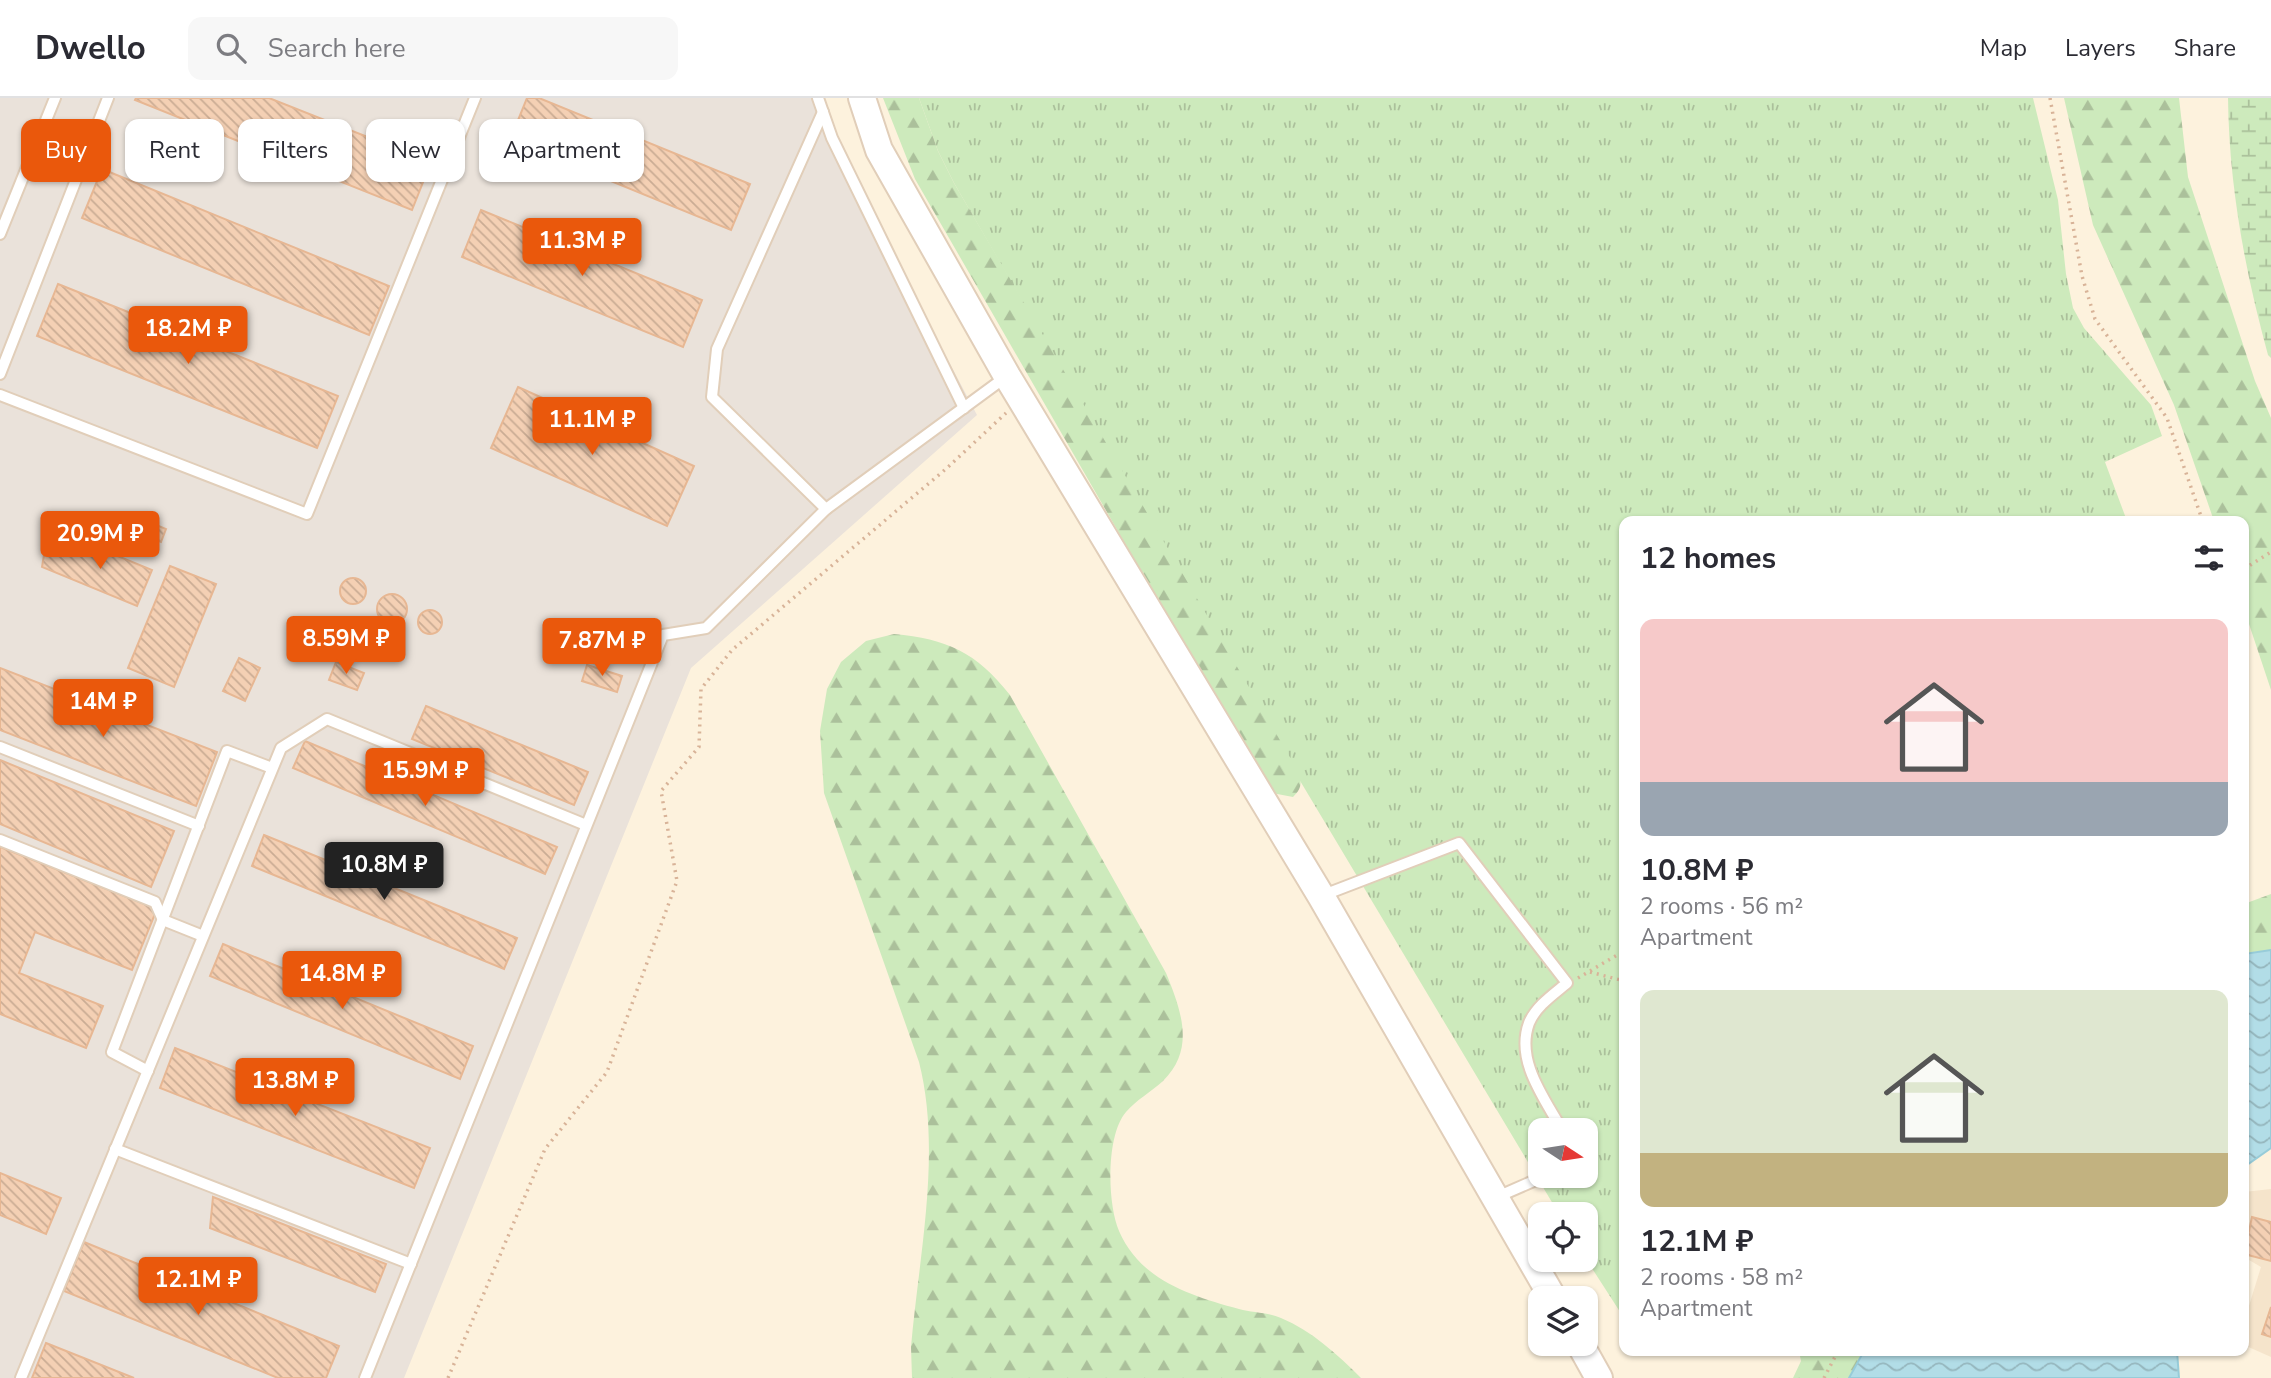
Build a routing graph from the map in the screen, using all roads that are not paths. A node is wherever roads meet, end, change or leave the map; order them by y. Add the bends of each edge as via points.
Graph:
1 (55, 98) edge
2 (108, 98) edge
3 (475, 98) edge
4 (818, 98) edge
5 (862, 98) edge
6 (823, 112) junction
7 (0, 234) edge
8 (0, 374) edge
9 (1007, 376) junction
10 (0, 395) edge
11 (964, 408) junction
12 (826, 509) junction
13 (0, 747) edge
14 (272, 768) junction
15 (586, 825) junction
16 (199, 826) junction
17 (0, 840) edge
18 (1321, 896) junction
19 (163, 920) junction
20 (203, 936) junction
21 (148, 1071) junction
22 (1556, 1118) edge
23 (115, 1149) junction
24 (1528, 1183) edge
25 (1495, 1198) junction
26 (411, 1264) junction
27 (1546, 1286) edge
28 (1587, 1356) edge
29 (21, 1378) edge
30 (365, 1378) edge
31 (1599, 1378) edge

1 - 7 lane
2 - 8 lane
3 - 10 lane via 307,514
4 - 6 lane
5 - 9 street via 879,150
6 - 11 lane
6 - 12 lane via 717,349 712,397
9 - 11 lane
9 - 18 street
11 - 12 lane
12 - 15 lane via 706,628 663,635
13 - 16 lane
14 - 15 lane via 281,748 327,719
14 - 16 lane via 227,751
14 - 20 lane
15 - 26 lane
16 - 19 lane
17 - 19 lane via 155,902
18 - 22 lane via 1459,843 1567,983 1528,1024 1527,1065
18 - 25 street
19 - 20 lane
19 - 21 lane via 112,1052
20 - 21 lane
21 - 23 lane
23 - 26 lane
23 - 29 lane
24 - 25 lane
25 - 27 street
26 - 30 lane
28 - 31 street

